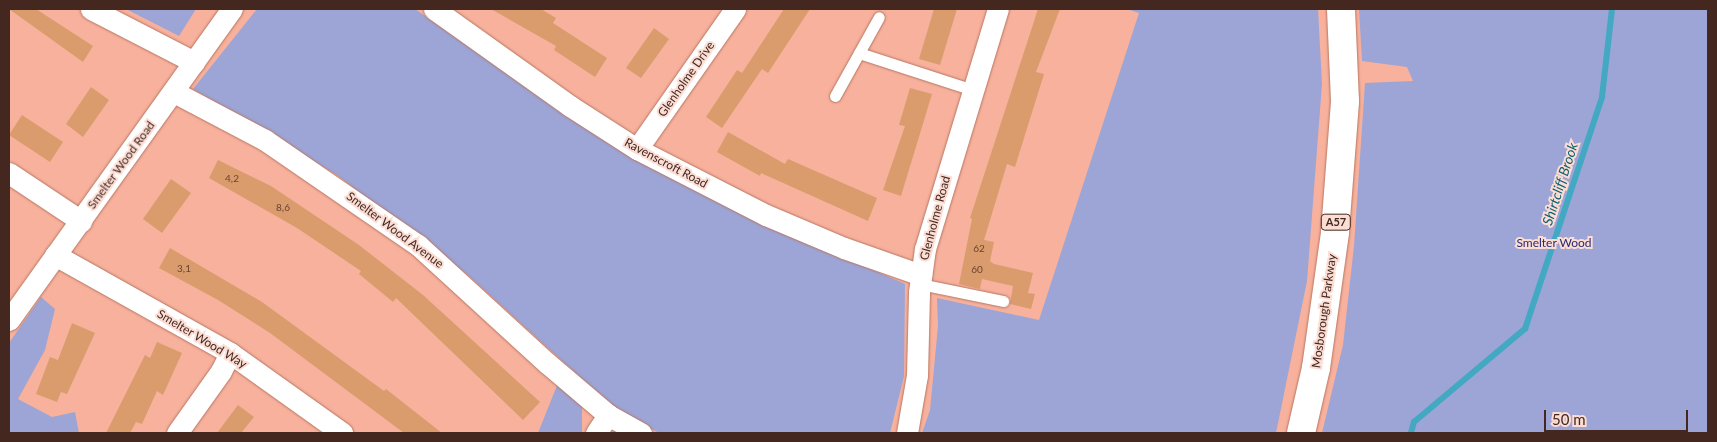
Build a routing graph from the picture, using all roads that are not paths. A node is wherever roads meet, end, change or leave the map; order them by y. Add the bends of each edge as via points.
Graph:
1 (91, 9) edge
2 (232, 9) edge
3 (434, 9) edge
4 (735, 9) edge
5 (998, 9) edge
6 (1341, 9) edge
7 (879, 17) dead end
8 (859, 53) junction
9 (194, 62) junction
10 (973, 90) junction
11 (174, 92) junction
12 (835, 96) dead end
13 (637, 149) junction
14 (9, 173) edge
15 (81, 221) junction
16 (55, 255) junction
17 (920, 280) junction
18 (1003, 301) dead end
19 (9, 320) edge
20 (230, 353) junction
21 (608, 415) junction
22 (177, 433) edge
23 (342, 433) edge
24 (596, 433) edge
25 (640, 433) edge
26 (906, 433) edge
27 (1301, 433) edge

1 - 9 street
2 - 9 street, Smelter Wood Road
3 - 13 street, Ravenscroft Road via 570,106
4 - 13 street, Glenholme Drive
5 - 10 street, Glenholme Road
6 - 27 highway, Mosborough Parkway / A57 via 1345,101 1336,232 1316,368
7 - 8 lane
8 - 10 lane
8 - 12 lane
9 - 11 street, Smelter Wood Road
10 - 17 street, Glenholme Road via 932,223
11 - 15 street, Smelter Wood Road
11 - 21 street, Smelter Wood Avenue via 273,145 418,244
13 - 17 street, Ravenscroft Road via 766,215
14 - 15 street
15 - 16 street, Smelter Wood Road
16 - 19 street, Smelter Wood Road
16 - 20 street, Smelter Wood Way
17 - 18 lane
17 - 26 street, Glenholme Road via 917,375
20 - 22 street
20 - 23 street, Smelter Wood Way
21 - 24 street
21 - 25 street, Smelter Wood Avenue

